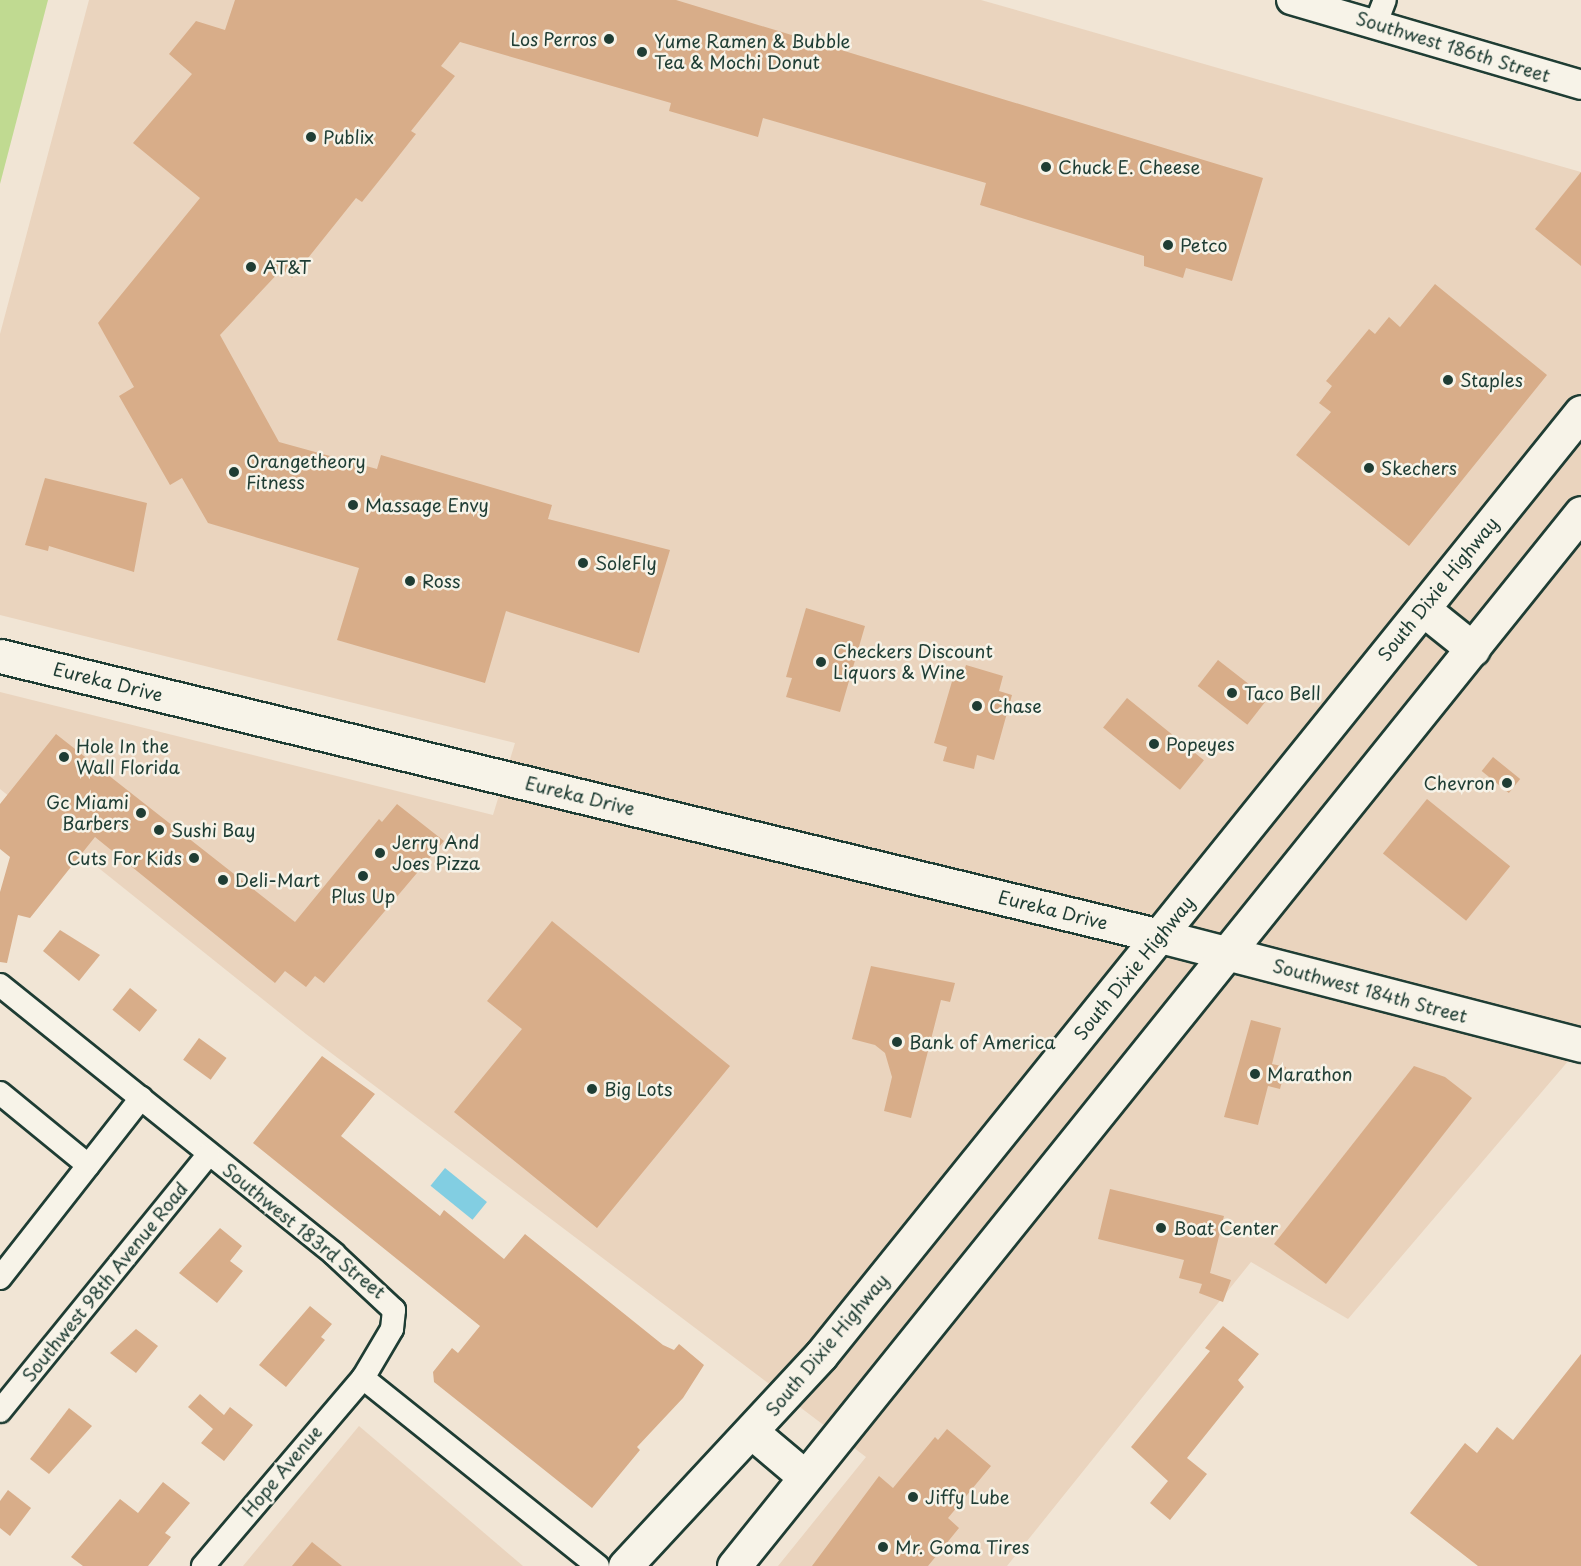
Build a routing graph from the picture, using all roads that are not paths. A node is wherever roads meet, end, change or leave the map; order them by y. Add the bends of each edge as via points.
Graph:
1 (1291, 0) edge
2 (1380, 12) edge
3 (1581, 85) edge
4 (1581, 412) edge
5 (1581, 513) edge
6 (1423, 609) junction
7 (1473, 649) junction
8 (0, 656) edge
9 (1160, 936) junction
10 (1229, 953) junction
11 (0, 985) edge
12 (1581, 1045) edge
13 (0, 1093) edge
14 (141, 1098) junction
15 (209, 1154) junction
16 (88, 1165) junction
17 (0, 1278) edge
18 (363, 1378) junction
19 (0, 1411) edge
20 (753, 1433) junction
21 (805, 1477) junction
22 (204, 1566) edge
23 (598, 1566) edge
24 (625, 1566) edge
25 (734, 1566) edge

1 - 2 street, Southwest 186th Street
2 - 3 street, Southwest 186th Street
4 - 6 main road, South Dixie Highway
5 - 7 main road
6 - 7 main road
6 - 9 main road, South Dixie Highway
7 - 10 main road
8 - 9 main road, Eureka Drive
9 - 10 main road, Southwest 184th Street
9 - 20 main road, South Dixie Highway
10 - 12 main road, Southwest 184th Street
10 - 21 main road
11 - 14 street, Southwest 183rd Street
13 - 16 street
14 - 15 street, Southwest 183rd Street
14 - 16 street
15 - 18 street, Southwest 183rd Street via 391,1303 392,1329
15 - 19 street, Southwest 98th Avenue Road
16 - 17 street
18 - 22 street, Hope Avenue
18 - 23 street
20 - 21 main road
20 - 24 main road, South Dixie Highway
21 - 25 main road

